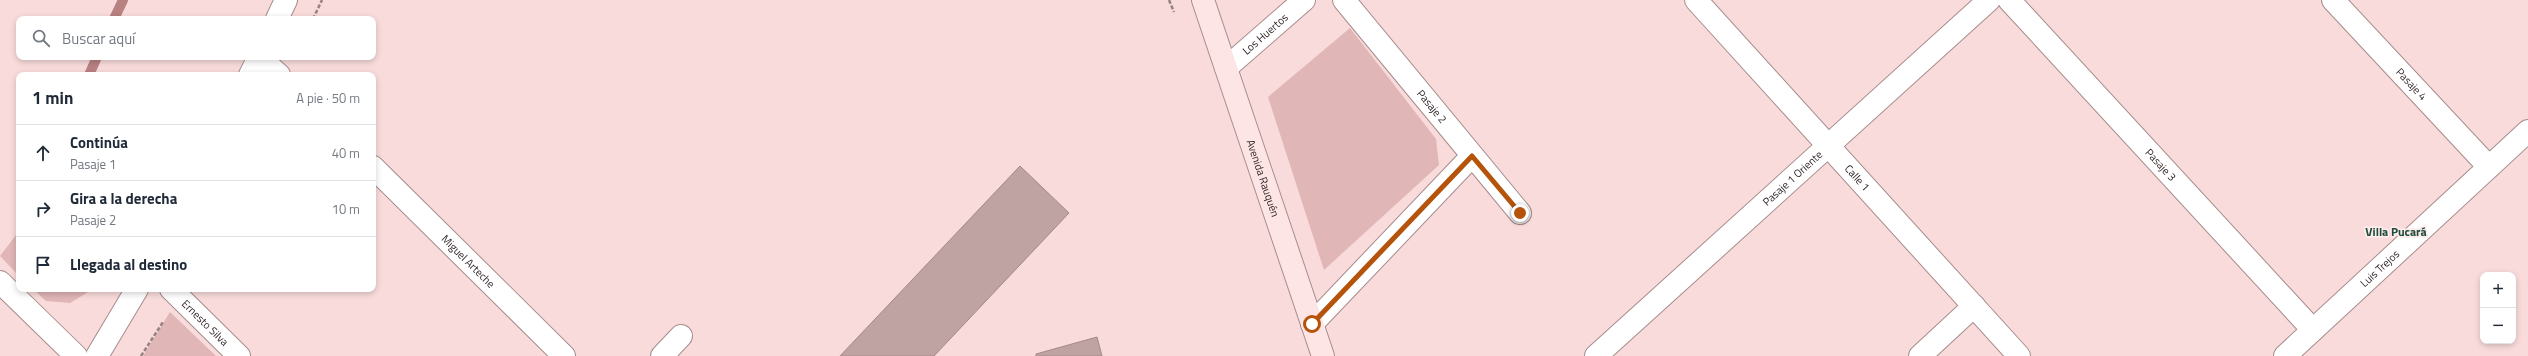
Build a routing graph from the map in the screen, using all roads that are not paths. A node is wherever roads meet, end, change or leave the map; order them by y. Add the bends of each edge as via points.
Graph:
1 (286, 0) edge
2 (1203, 0) edge
3 (1304, 0) edge
4 (1344, 0) edge
5 (1696, 0) edge
6 (1989, 0) edge
7 (2009, 0) edge
8 (2333, 0) edge
9 (278, 16) edge
10 (258, 60) edge
11 (262, 60) edge
12 (1226, 68) junction
13 (252, 72) edge
14 (276, 72) edge
15 (2528, 131) edge
16 (1828, 146) junction
17 (1472, 156) junction
18 (2489, 167) junction
19 (376, 170) edge
20 (1520, 213) dead end
21 (0, 282) edge
22 (134, 292) edge
23 (174, 292) edge
24 (1974, 306) junction
25 (1312, 324) junction
26 (2313, 330) junction
27 (681, 336) dead end
28 (76, 356) edge
29 (97, 356) edge
30 (239, 356) edge
31 (564, 356) edge
32 (662, 356) edge
33 (1324, 356) edge
34 (1596, 356) edge
35 (1920, 356) edge
36 (2019, 356) edge
37 (2285, 356) edge

1 - 9 street
2 - 12 main road, Avenida Rauquén
3 - 12 street, Los Huertos
4 - 17 street, Pasaje 2
5 - 16 street, Calle 1
6 - 16 street, Pasaje 1 Oriente
7 - 26 street, Pasaje 3
8 - 18 street, Pasaje 4
10 - 13 street
11 - 14 street
12 - 25 main road, Avenida Rauquén
15 - 18 street, Luis Trejos
16 - 24 street, Calle 1
16 - 34 street, Pasaje 1 Oriente
17 - 20 street, Pasaje 2
17 - 25 street
18 - 26 street, Luis Trejos
19 - 31 street, Miguel Arteche
21 - 28 street
22 - 29 street
23 - 30 street, Ernesto Silva
24 - 35 street
24 - 36 street, Calle 1
25 - 33 main road, Avenida Rauquén
26 - 37 street, Luis Trejos
27 - 32 street

